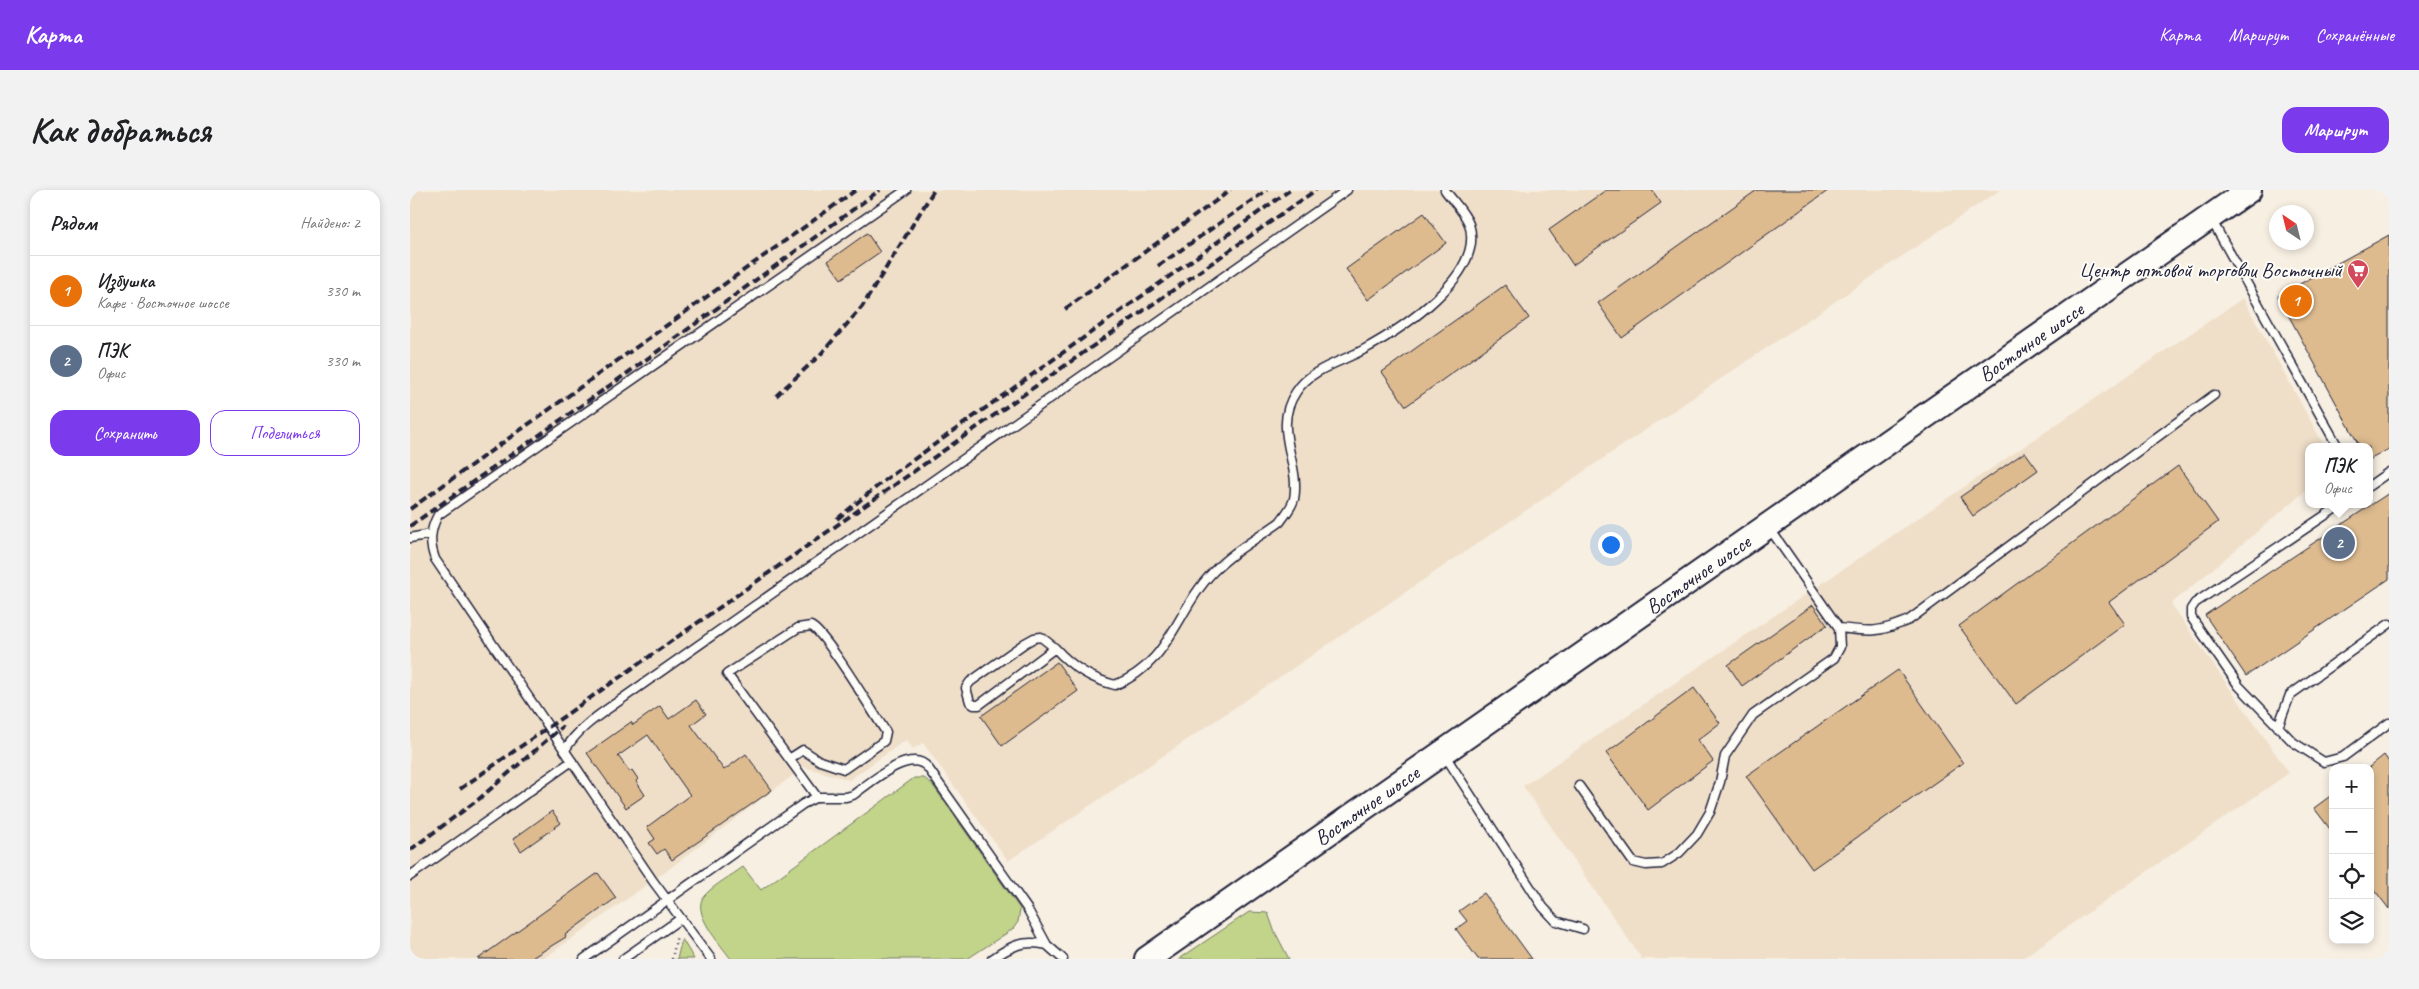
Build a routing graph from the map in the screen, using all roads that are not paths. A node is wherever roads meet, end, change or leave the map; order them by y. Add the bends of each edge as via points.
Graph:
1 (906, 190) edge
2 (1347, 190) edge
3 (1445, 190) edge
4 (2250, 190) edge
5 (2210, 218) junction
6 (2214, 395) dead end
7 (2336, 443) edge
8 (2389, 472) edge
9 (2373, 483) edge
10 (2336, 508) edge
11 (1769, 527) junction
12 (431, 534) junction
13 (410, 538) edge
14 (2389, 624) edge
15 (1839, 628) junction
16 (1055, 648) junction
17 (2389, 723) edge
18 (2278, 727) junction
19 (565, 750) junction
20 (1443, 752) junction
21 (789, 759) junction
22 (572, 761) junction
23 (1579, 786) dead end
24 (817, 797) junction
25 (410, 876) edge
26 (666, 899) junction
27 (680, 919) junction
28 (1583, 929) dead end
29 (1047, 945) junction
30 (584, 959) edge
31 (623, 959) edge
32 (711, 959) edge
33 (992, 959) edge
34 (1063, 959) edge
35 (1147, 959) edge

1 - 12 lane via 438,515
2 - 19 lane via 626,696 583,727
3 - 16 lane via 1468,224 1469,255 1452,282 1417,314 1362,350 1310,377 1296,390 1285,416 1294,500 1280,522 1211,573 1155,658 1126,681 1115,685 1100,681 1071,664
4 - 5 main road, Восточное шоссе
5 - 7 lane
5 - 11 main road, Восточное шоссе
6 - 15 lane via 1909,620 1869,632
8 - 9 lane
10 - 18 lane via 2203,597 2191,609 2195,625 2239,686
11 - 15 lane
11 - 20 main road, Восточное шоссе
12 - 13 lane
12 - 19 lane via 435,559
14 - 18 lane via 2290,695
15 - 23 lane via 1840,647 1834,658 1763,707 1738,734 1725,756 1710,812 1697,834 1679,853 1662,864 1633,862
16 - 16 lane via 1041,637 1024,643 970,682 966,688 970,702 974,706 979,705
17 - 18 lane via 2343,757 2324,762 2293,742
19 - 22 lane
20 - 28 lane via 1543,907 1556,921
20 - 35 main road, Восточное шоссе
21 - 21 lane via 803,750 820,762 844,769 884,741 886,736 831,649 818,631 810,626 798,628 727,674
21 - 24 lane
22 - 25 lane
22 - 26 lane
24 - 26 lane via 802,804
24 - 29 lane via 846,797 894,767 917,760 924,763 1028,910
26 - 27 lane
26 - 30 lane
27 - 31 lane
27 - 32 lane
29 - 33 lane via 1026,941
29 - 34 lane

